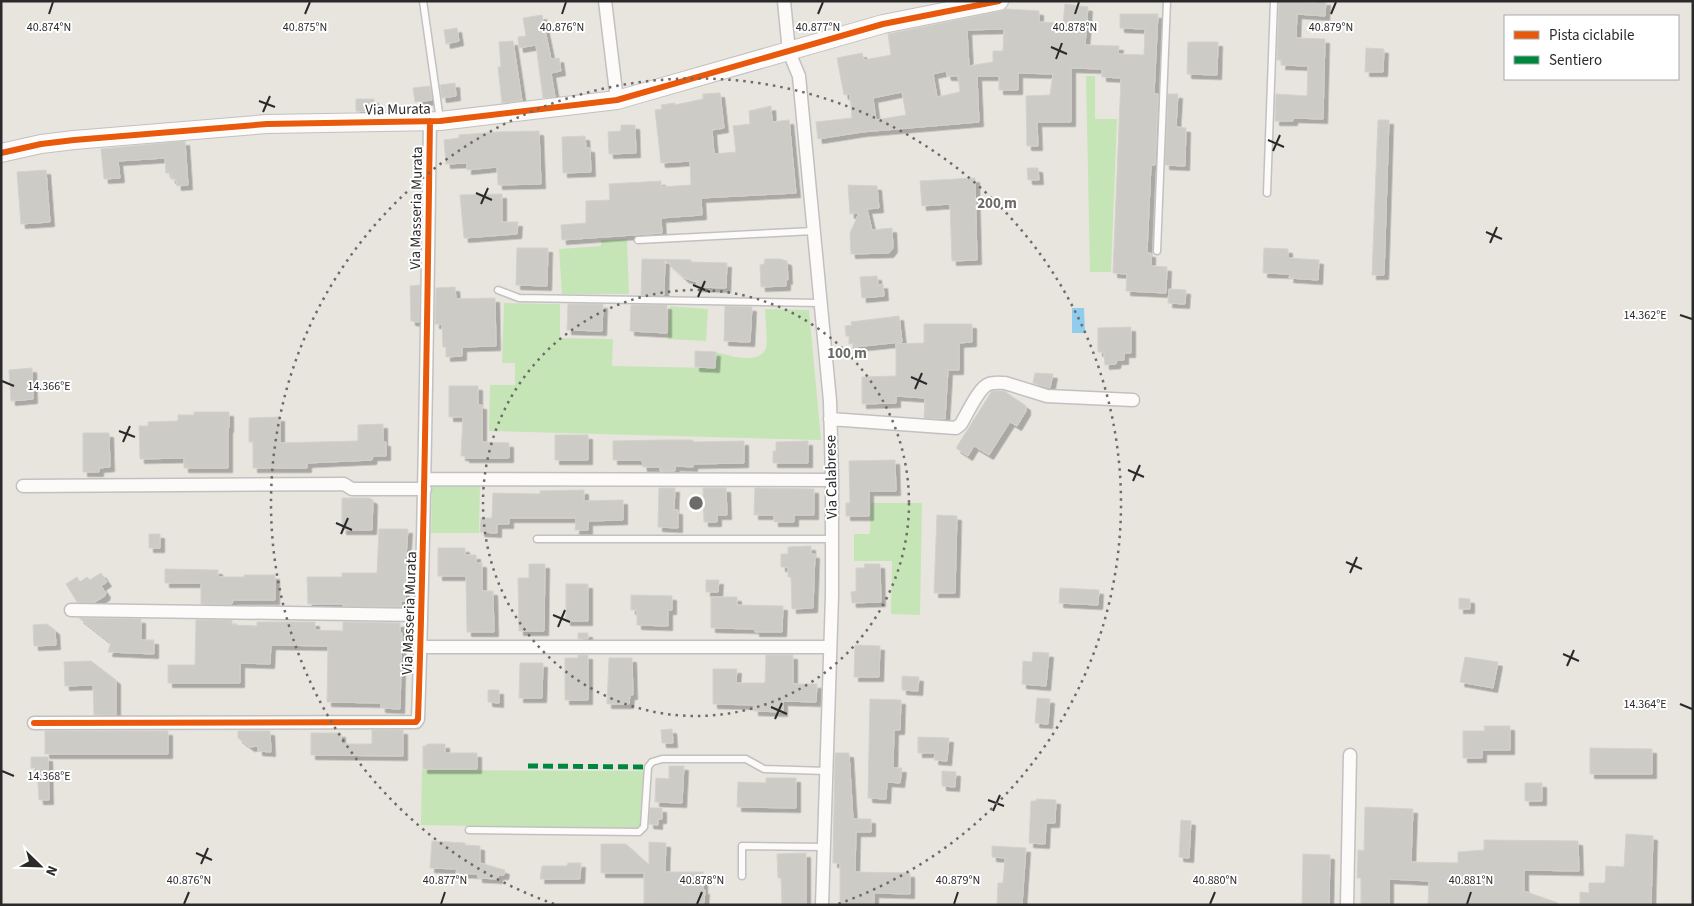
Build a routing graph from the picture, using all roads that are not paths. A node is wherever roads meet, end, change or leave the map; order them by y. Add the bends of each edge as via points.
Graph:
1 (423, 1) edge
2 (605, 1) edge
3 (784, 1) edge
4 (999, 1) edge
5 (1167, 1) edge
6 (1274, 1) edge
7 (789, 52) junction
8 (617, 100) junction
9 (435, 121) junction
10 (1, 153) edge
11 (1267, 192) dead end
12 (813, 231) junction
13 (638, 240) dead end
14 (1157, 251) dead end
15 (498, 290) dead end
16 (820, 303) junction
17 (1133, 400) dead end
18 (830, 419) junction
19 (832, 480) junction
20 (425, 484) junction
21 (23, 486) dead end
22 (537, 539) dead end
23 (832, 539) junction
24 (71, 610) dead end
25 (421, 616) junction
26 (420, 647) junction
27 (830, 647) junction
28 (34, 723) dead end
29 (1350, 755) dead end
30 (826, 771) junction
31 (469, 830) dead end
32 (824, 847) junction
33 (742, 876) dead end
34 (822, 905) edge
35 (1347, 905) edge

1 - 9 lane
2 - 8 street
3 - 7 street, Via Calabrese
4 - 7 street, Via Murata via 883,24
5 - 14 lane
6 - 11 lane
7 - 8 street, Via Murata
7 - 12 street, Via Calabrese via 799,76
8 - 9 street, Via Murata
9 - 10 street, Via Murata via 267,124 74,140
9 - 20 street, Via Masseria Murata
12 - 13 lane
12 - 16 street, Via Calabrese
15 - 16 lane via 519,298
16 - 18 street, Via Calabrese
17 - 18 street via 1047,396 998,382 982,387 956,428
18 - 19 street, Via Calabrese
19 - 20 street
19 - 23 street, Via Calabrese
20 - 21 street via 352,489 344,484
20 - 25 street, Via Masseria Murata
22 - 23 lane
23 - 27 street, Via Calabrese
24 - 25 street
25 - 26 street, Via Masseria Murata
26 - 27 street
26 - 28 street, Via Masseria Murata via 418,719 414,723
27 - 30 street, Via Calabrese
29 - 35 street
30 - 31 lane via 764,769 746,759 662,759 648,767 644,828 640,832
30 - 32 street, Via Calabrese
32 - 33 lane via 742,846
32 - 34 street, Via Calabrese

